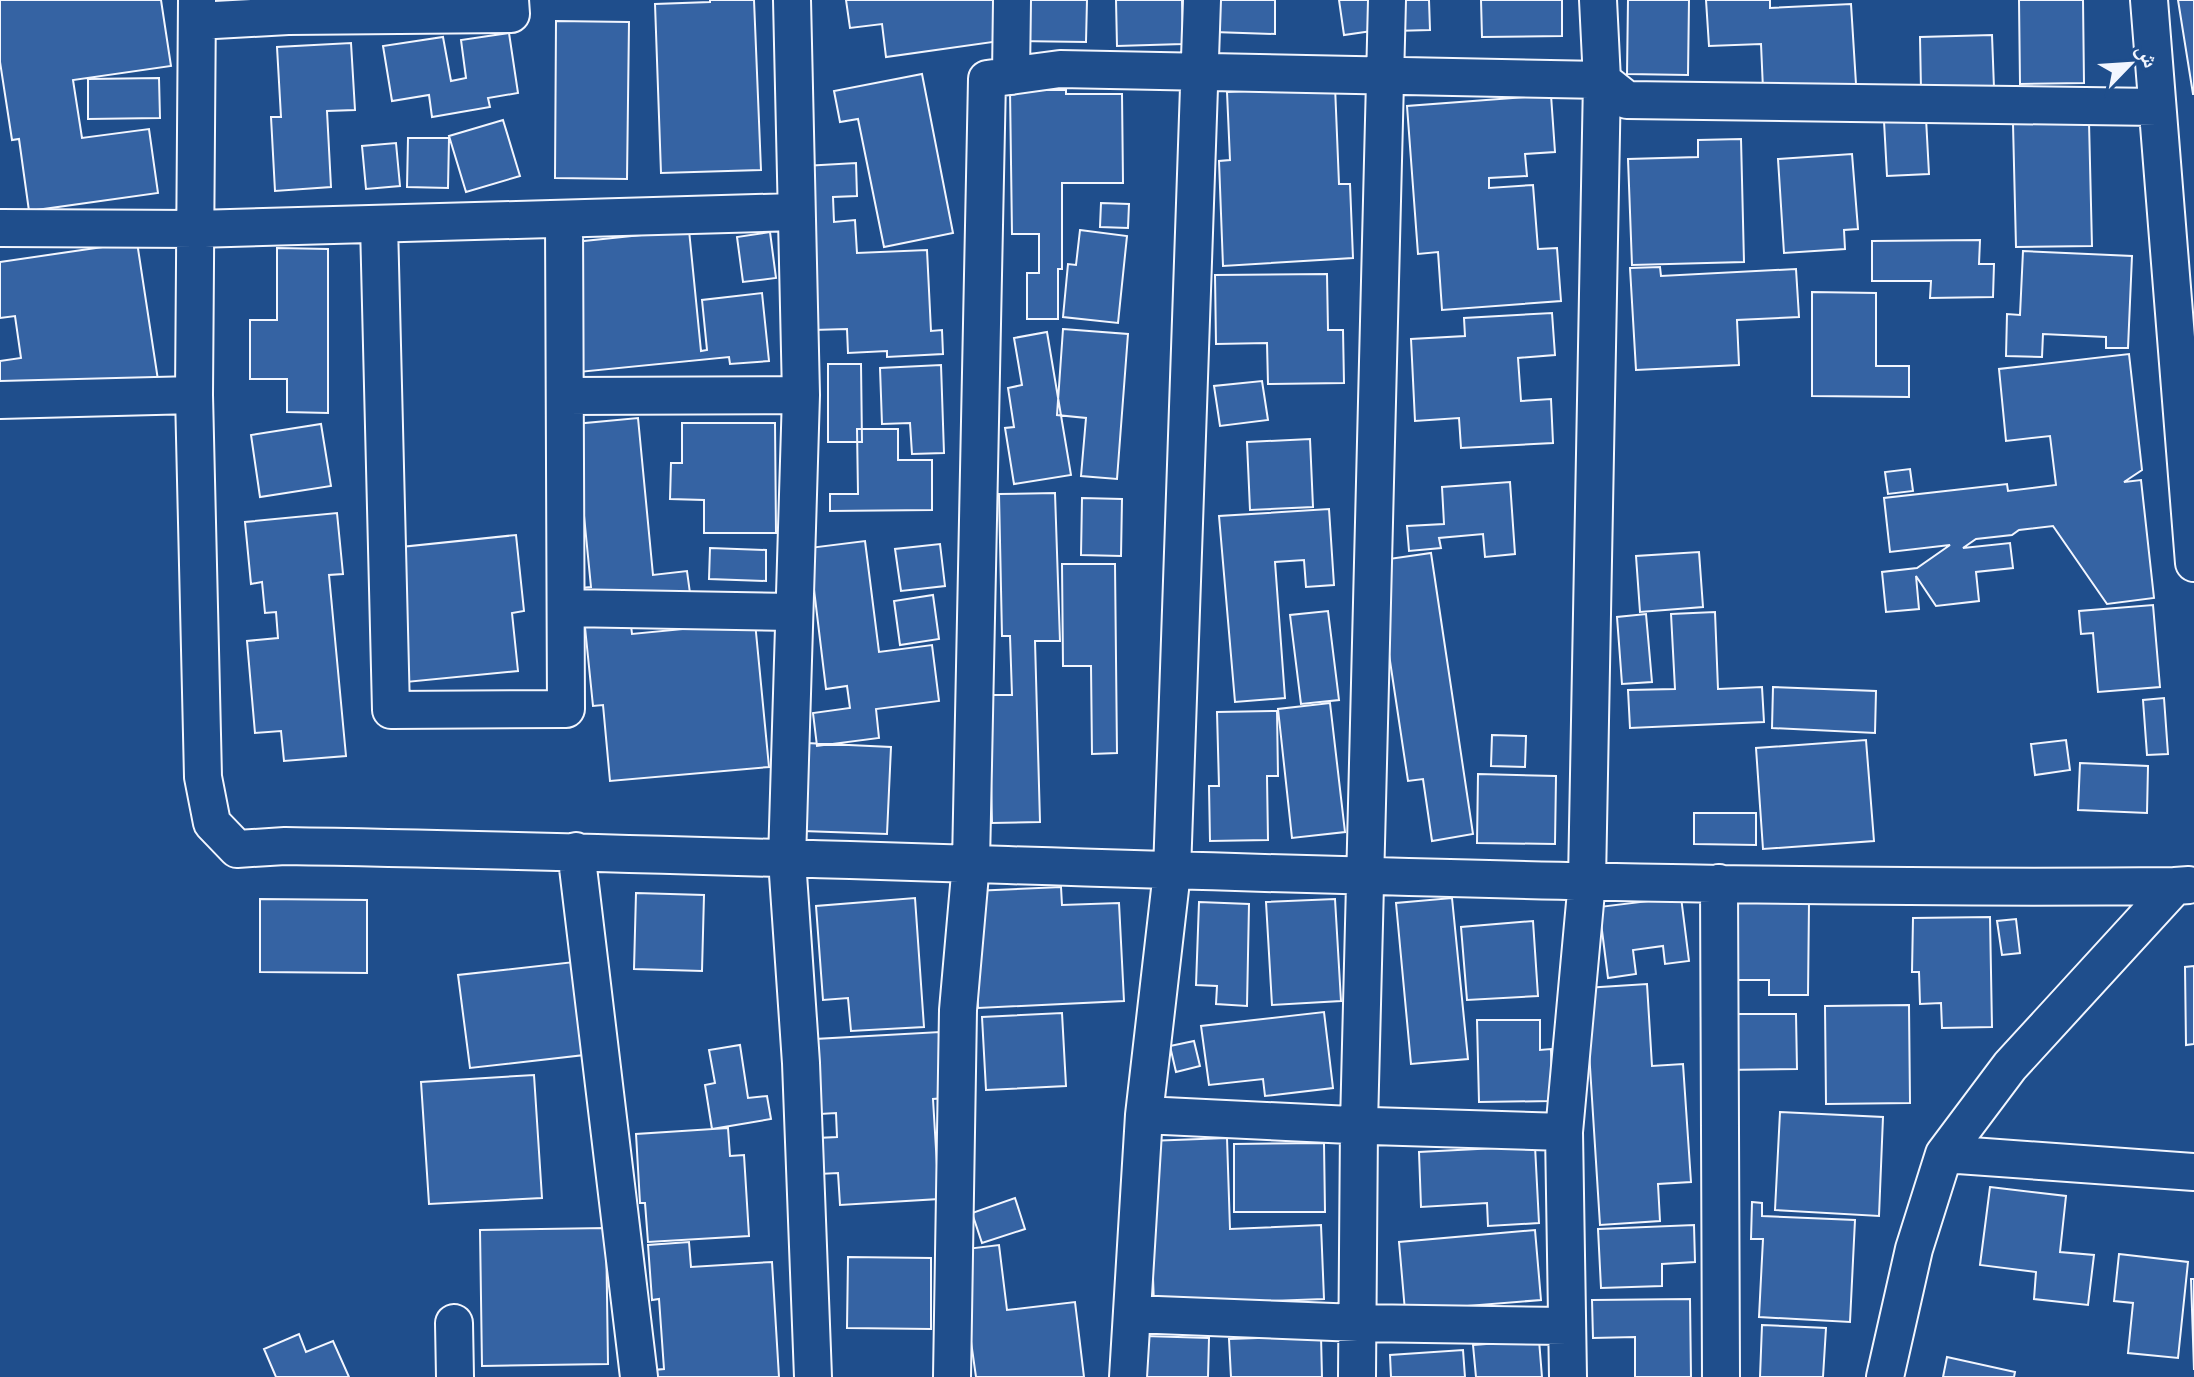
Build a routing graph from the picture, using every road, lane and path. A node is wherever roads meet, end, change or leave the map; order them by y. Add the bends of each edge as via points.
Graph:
1 (510, 0) edge
2 (792, 0) edge
3 (1012, 0) edge
4 (1202, 0) edge
5 (1387, 0) edge
6 (1598, 0) edge
7 (2149, 0) edge
8 (288, 8) edge
9 (197, 10) edge
10 (1200, 72) junction
11 (1387, 75) junction
12 (1011, 76) junction
13 (1602, 80) junction
14 (2157, 107) junction
15 (795, 212) junction
16 (564, 219) junction
17 (379, 224) junction
18 (0, 228) edge
19 (196, 229) junction
20 (2183, 306) edge
21 (194, 395) junction
22 (801, 395) junction
23 (565, 396) junction
24 (0, 400) edge
25 (2194, 563) edge
26 (566, 608) junction
27 (792, 612) junction
28 (576, 851) junction
29 (787, 860) junction
30 (971, 863) junction
31 (1172, 872) junction
32 (1366, 877) junction
33 (1587, 881) junction
34 (1719, 883) junction
35 (2184, 886) edge
36 (1144, 1115) junction
37 (1359, 1125) junction
38 (1564, 1132) junction
39 (1944, 1154) junction
40 (2194, 1172) edge
41 (1132, 1314) junction
42 (454, 1323) dead end
43 (1358, 1323) junction
44 (1567, 1326) junction
45 (455, 1377) edge
46 (639, 1377) edge
47 (813, 1377) edge
48 (952, 1377) edge
49 (1128, 1377) edge
50 (1357, 1377) edge
51 (1568, 1377) edge
52 (1721, 1377) edge
53 (1885, 1377) edge

1 - 8 street via 511,14
2 - 15 street
3 - 12 street
4 - 10 street
5 - 11 street
6 - 13 street
7 - 14 street
8 - 9 street
9 - 19 street
10 - 11 street
10 - 12 street via 1060,69
10 - 31 street
11 - 13 street
11 - 32 street
12 - 30 street via 987,79
13 - 14 street via 1627,100
13 - 33 street
14 - 20 street
15 - 16 street
15 - 22 street
16 - 17 street
16 - 23 street
17 - 19 street
17 - 26 street via 391,710 566,709
18 - 19 street
19 - 21 street
20 - 25 street
21 - 24 street
21 - 28 street via 203,777 212,823 237,849
22 - 23 street
22 - 27 street
23 - 26 street
26 - 27 street
27 - 29 street
28 - 29 street
28 - 46 street
29 - 30 street
29 - 47 street
30 - 31 street
30 - 48 street via 958,1010
31 - 32 street
31 - 36 street
32 - 33 street
32 - 37 street
33 - 34 street
33 - 38 street
34 - 35 street
34 - 52 street
35 - 39 street via 2010,1066
36 - 37 street
36 - 41 street
37 - 38 street
37 - 43 street
38 - 44 street
39 - 40 street
39 - 53 street via 1914,1249
41 - 43 street
41 - 49 street
42 - 45 street
43 - 44 street
43 - 50 street
44 - 51 street

